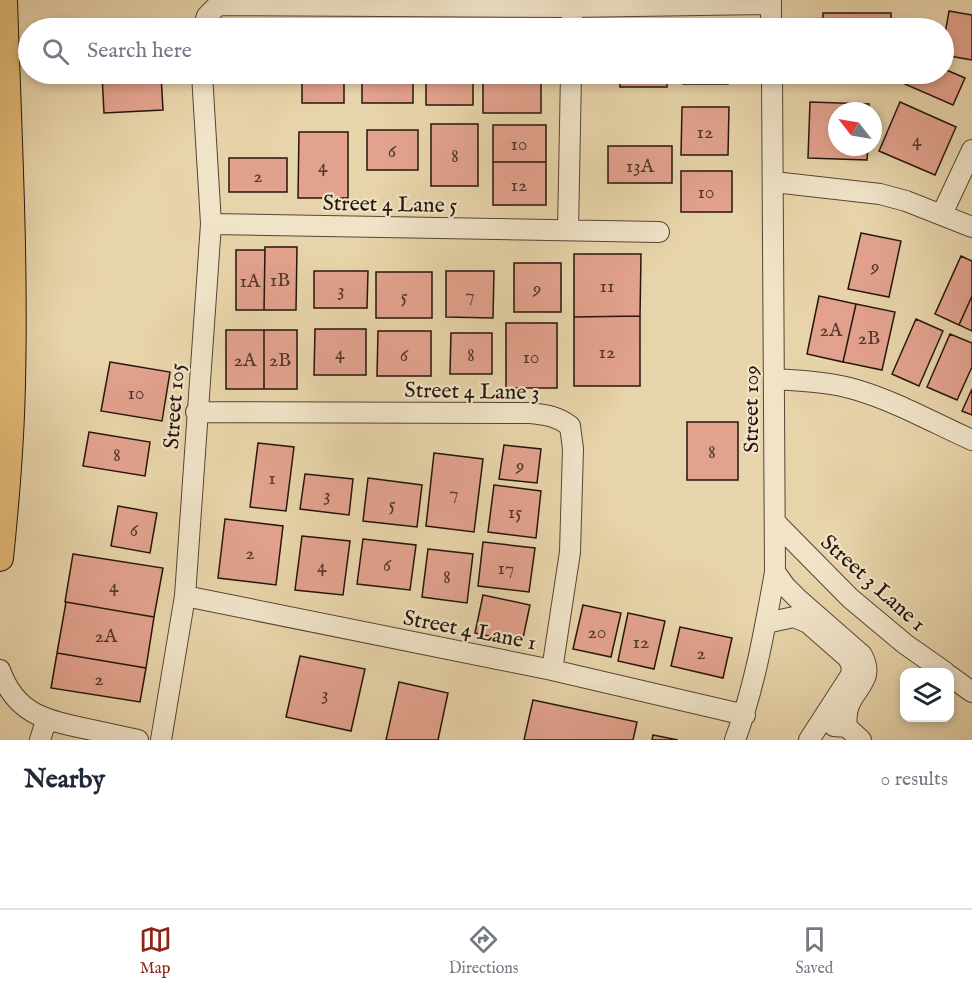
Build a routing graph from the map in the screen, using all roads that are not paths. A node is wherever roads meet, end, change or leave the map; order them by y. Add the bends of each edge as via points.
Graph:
1 (4, 0) edge
2 (771, 2) edge
3 (572, 7) junction
4 (208, 18) edge
5 (572, 18) edge
6 (771, 18) edge
7 (203, 84) edge
8 (571, 84) edge
9 (772, 84) edge
10 (972, 150) edge
11 (774, 183) junction
12 (942, 214) junction
13 (211, 224) junction
14 (972, 227) edge
15 (568, 230) junction
16 (659, 232) dead end
17 (774, 379) junction
18 (196, 411) junction
19 (972, 440) edge
20 (776, 522) junction
21 (0, 558) edge
22 (775, 572) junction
23 (185, 597) junction
24 (766, 623) junction
25 (939, 668) edge
26 (0, 670) edge
27 (552, 670) junction
28 (954, 679) edge
29 (972, 692) edge
30 (745, 715) junction
31 (50, 721) junction
32 (854, 734) edge
33 (812, 736) edge
34 (40, 740) edge
35 (138, 740) edge
36 (161, 740) edge
37 (735, 740) edge

1 - 21 main road via 12,381 8,485
2 - 3 street
2 - 6 street
3 - 4 street via 218,5
3 - 5 street
7 - 13 street, Street 105
8 - 15 street
9 - 11 street, Street 109
10 - 12 street
11 - 12 street via 880,194
11 - 17 street, Street 109
12 - 14 street
13 - 15 street, Street 4 Lane 5
13 - 18 street, Street 105
15 - 16 street, Street 4 Lane 5
17 - 19 street via 855,389
17 - 20 street, Street 109
18 - 23 street, Street 105
18 - 27 street, Street 4 Lane 3 via 531,413 562,419 570,426 573,450 570,552
20 - 22 street, Street 109
20 - 25 street, Street 3 Lane 1 via 850,598
22 - 24 street, Street 109
22 - 32 street via 784,586 862,655 866,663 864,682 846,714
23 - 27 street, Street 4 Lane 1
23 - 36 street, Street 105
24 - 30 street, Street 109
24 - 33 street via 794,617 808,623 852,666 851,675
26 - 31 street via 19,703
27 - 30 street, Street 4 Lane 1
28 - 29 street
30 - 37 street, Street 109
31 - 34 street
31 - 35 street
32 - 33 street via 831,725

